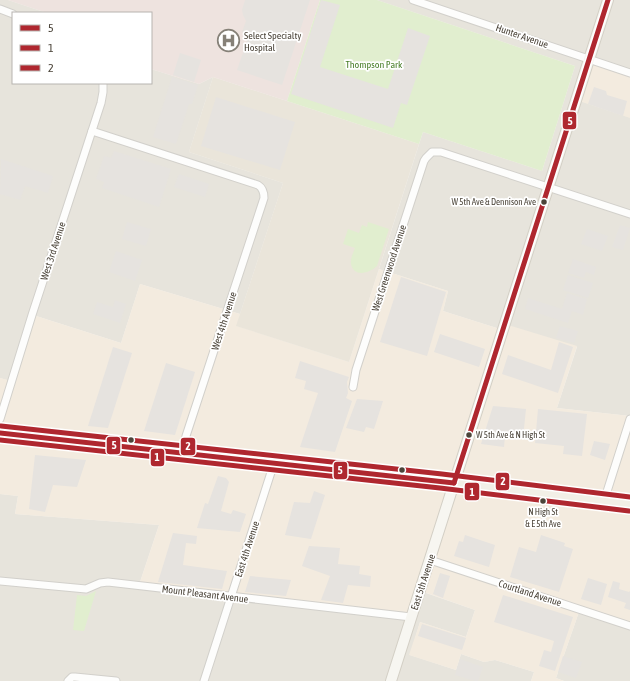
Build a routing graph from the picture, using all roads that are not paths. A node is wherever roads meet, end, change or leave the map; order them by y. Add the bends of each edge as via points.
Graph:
1 (413, 0) edge
2 (608, 0) edge
3 (0, 10) edge
4 (12, 14) edge
5 (589, 59) junction
6 (630, 72) edge
7 (103, 84) edge
8 (92, 131) junction
9 (549, 187) junction
10 (630, 214) edge
11 (353, 387) dead end
12 (0, 419) edge
13 (630, 419) edge
14 (0, 434) edge
15 (184, 453) junction
16 (274, 463) junction
17 (454, 483) junction
18 (604, 501) junction
19 (630, 504) edge
20 (430, 560) junction
21 (0, 581) edge
22 (231, 597) junction
23 (412, 617) junction
24 (630, 626) edge
25 (68, 681) edge
26 (116, 681) edge
27 (204, 681) edge
28 (391, 681) edge

1 - 5 street, Hunter Avenue
2 - 5 main road, East 5th Avenue
3 - 4 street
5 - 6 street, Hunter Avenue
5 - 9 main road, East 5th Avenue
7 - 8 street, West 3rd Avenue via 101,103
8 - 12 street, West 3rd Avenue
8 - 15 street, West 4th Avenue via 258,185 263,189 264,198 186,436
9 - 10 street
9 - 11 street, West Greenwood Avenue via 441,152 432,152 426,158 356,370
9 - 17 main road, East 5th Avenue
13 - 18 street
14 - 15 main road
15 - 16 main road
16 - 17 main road
16 - 22 street, East 4th Avenue
17 - 18 main road
17 - 20 main road, East 5th Avenue
18 - 19 main road
20 - 23 main road, East 5th Avenue
20 - 24 street, Courtland Avenue
21 - 22 street, Mount Pleasant Avenue via 86,589 108,582
22 - 23 street, Mount Pleasant Avenue
22 - 27 street, East 4th Avenue
23 - 28 main road, East 5th Avenue
25 - 26 street via 75,676

